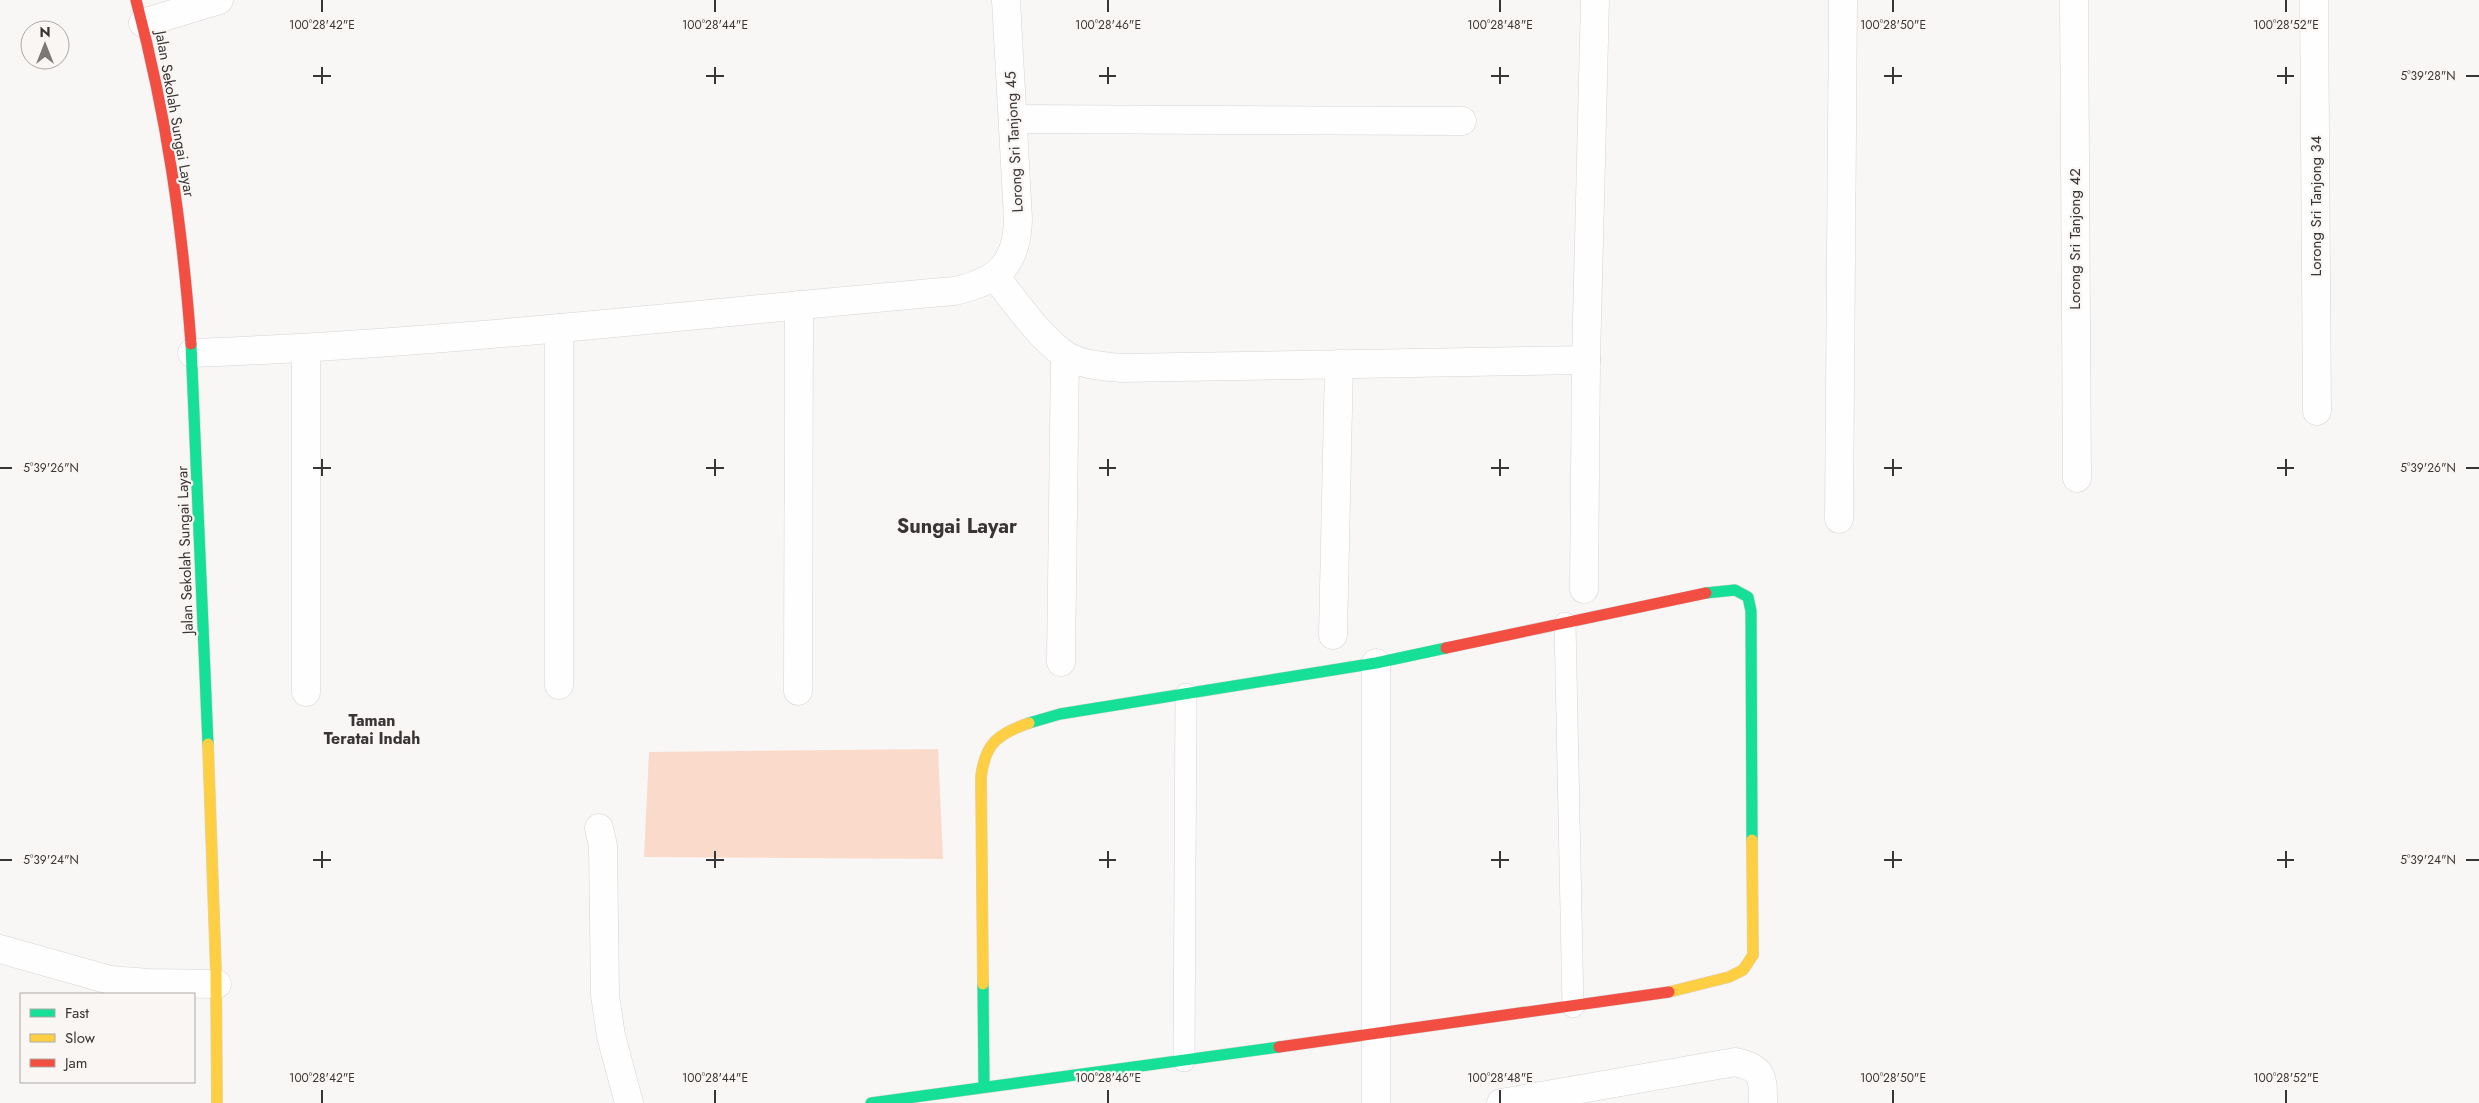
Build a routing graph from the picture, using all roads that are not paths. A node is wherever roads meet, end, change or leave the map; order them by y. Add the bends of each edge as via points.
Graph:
1 (219, 0) edge
2 (1006, 0) edge
3 (1595, 0) edge
4 (1843, 0) edge
5 (2074, 0) edge
6 (2314, 0) edge
7 (140, 11) edge
8 (1013, 119) junction
9 (1462, 121) dead end
10 (995, 276) junction
11 (799, 305) junction
12 (560, 328) junction
13 (306, 349) junction
14 (192, 353) junction
15 (1065, 355) junction
16 (1586, 360) junction
17 (1339, 364) junction
18 (2317, 411) dead end
19 (2077, 478) dead end
20 (1839, 518) dead end
21 (1584, 589) dead end
22 (1565, 623) junction
23 (1333, 635) dead end
24 (1061, 662) dead end
25 (1376, 663) junction
26 (560, 685) dead end
27 (798, 691) dead end
28 (306, 692) dead end
29 (1186, 694) junction
30 (599, 828) dead end
31 (0, 949) edge
32 (217, 984) junction
33 (1573, 1008) junction
34 (1376, 1034) junction
35 (1184, 1061) junction
36 (984, 1086) junction
37 (1576, 1097) edge
38 (217, 1103) edge
39 (629, 1103) edge
40 (870, 1103) edge
41 (1376, 1103) edge
42 (1502, 1103) edge
43 (1763, 1103) edge

1 - 7 street
2 - 8 street, Lorong Sri Tanjong 45
3 - 16 street
4 - 20 street
5 - 19 street, Lorong Sri Tanjong 42
6 - 18 street, Lorong Sri Tanjong 34
7 - 14 street, Jalan Sekolah Sungai Layar via 170,150
8 - 9 street
8 - 10 street, Lorong Sri Tanjong 45 via 1018,242 1009,260
10 - 11 street via 978,286 954,291
10 - 15 street via 1043,334
11 - 12 street
11 - 27 street
12 - 13 street
12 - 26 street
13 - 14 street
13 - 28 street
14 - 32 street, Jalan Sekolah Sungai Layar
15 - 17 street via 1091,365 1121,368
15 - 24 street
16 - 17 street
16 - 21 street
17 - 23 street
22 - 25 street
22 - 33 lane
22 - 33 street via 1722,590 1735,590 1748,597 1751,611 1753,955 1743,970 1720,980 1685,990
25 - 29 street
25 - 34 street
29 - 35 lane
29 - 36 street via 1060,714 1018,727 996,739 984,756 981,778
30 - 39 street via 603,846 605,996 611,1036
31 - 32 street via 110,980 150,984
32 - 38 street, Jalan Sekolah Sungai Layar
33 - 34 street
34 - 35 street
34 - 41 street
35 - 36 street
36 - 40 street
37 - 42 street
37 - 43 street via 1735,1062 1753,1066 1763,1080

